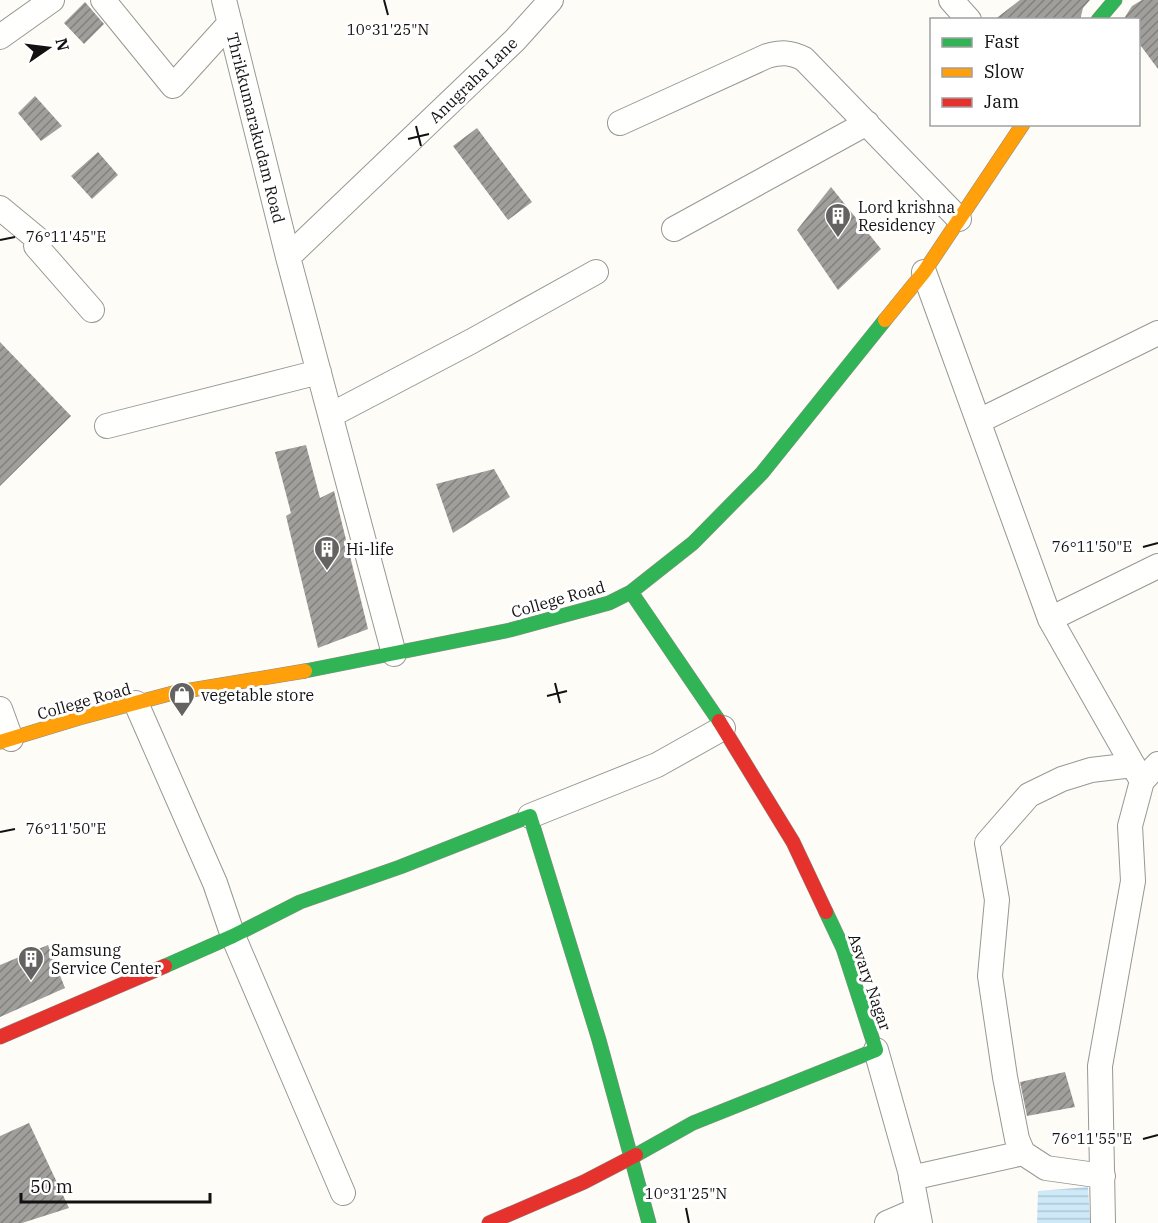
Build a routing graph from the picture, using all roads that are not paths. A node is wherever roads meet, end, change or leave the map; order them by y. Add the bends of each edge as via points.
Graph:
1 (52, 0) edge
2 (103, 0) edge
3 (551, 0) edge
4 (951, 0) edge
5 (1115, 0) edge
6 (230, 9) edge
7 (967, 18) edge
8 (1100, 18) edge
9 (0, 37) edge
10 (620, 123) dead end
11 (867, 123) junction
12 (1022, 126) edge
13 (0, 208) edge
14 (959, 219) junction
15 (674, 229) dead end
16 (288, 257) junction
17 (596, 272) dead end
18 (924, 272) junction
19 (92, 310) dead end
20 (1158, 333) edge
21 (319, 372) junction
22 (331, 415) junction
23 (979, 421) junction
24 (107, 426) dead end
25 (1158, 566) edge
26 (632, 592) junction
27 (1050, 619) junction
28 (394, 654) junction
29 (136, 703) junction
30 (0, 709) edge
31 (723, 728) junction
32 (5, 741) edge
33 (1145, 770) edge
34 (530, 816) junction
35 (233, 936) junction
36 (0, 1037) edge
37 (876, 1050) junction
38 (1023, 1153) junction
39 (631, 1158) junction
40 (1103, 1176) junction
41 (911, 1178) junction
42 (343, 1193) dead end
43 (918, 1216) edge
44 (489, 1223) edge
45 (649, 1223) edge
46 (887, 1223) edge
47 (1103, 1223) edge

1 - 9 street
2 - 6 street via 173,86
3 - 16 street, Anugraha Lane via 515,40
4 - 7 street
5 - 8 street
6 - 16 street, Thrikkumarakudam Road
10 - 11 street via 780,52 804,59
11 - 14 street
11 - 15 street
12 - 14 street, College Road
13 - 19 street via 40,241 36,246
14 - 18 street, College Road
16 - 21 street, Thrikkumarakudam Road
17 - 22 street
18 - 23 street
18 - 26 street, College Road via 762,473 693,543
20 - 23 street
21 - 22 street, Thrikkumarakudam Road
21 - 24 street
22 - 28 street, Thrikkumarakudam Road
23 - 27 street
25 - 27 street
26 - 28 street, College Road via 609,603 510,630
26 - 31 street, Asvary Nagar
27 - 33 street
28 - 29 street, College Road
29 - 32 street, College Road
29 - 35 street via 215,883
30 - 32 street
31 - 34 street via 657,765
31 - 37 street, Asvary Nagar via 793,842 843,948
33 - 38 street via 1091,770 1062,779 1029,795 987,843 997,900 990,976 993,1002 1017,1140
33 - 40 street via 1130,826 1133,881 1101,1066
34 - 35 street via 300,902
34 - 39 street
35 - 36 street
35 - 42 street
37 - 39 street, Asvary Nagar via 693,1123
37 - 41 street
38 - 40 street via 1046,1168
38 - 41 street
39 - 44 street, Asvary Nagar
39 - 45 street
40 - 47 street
41 - 43 street
43 - 46 street

